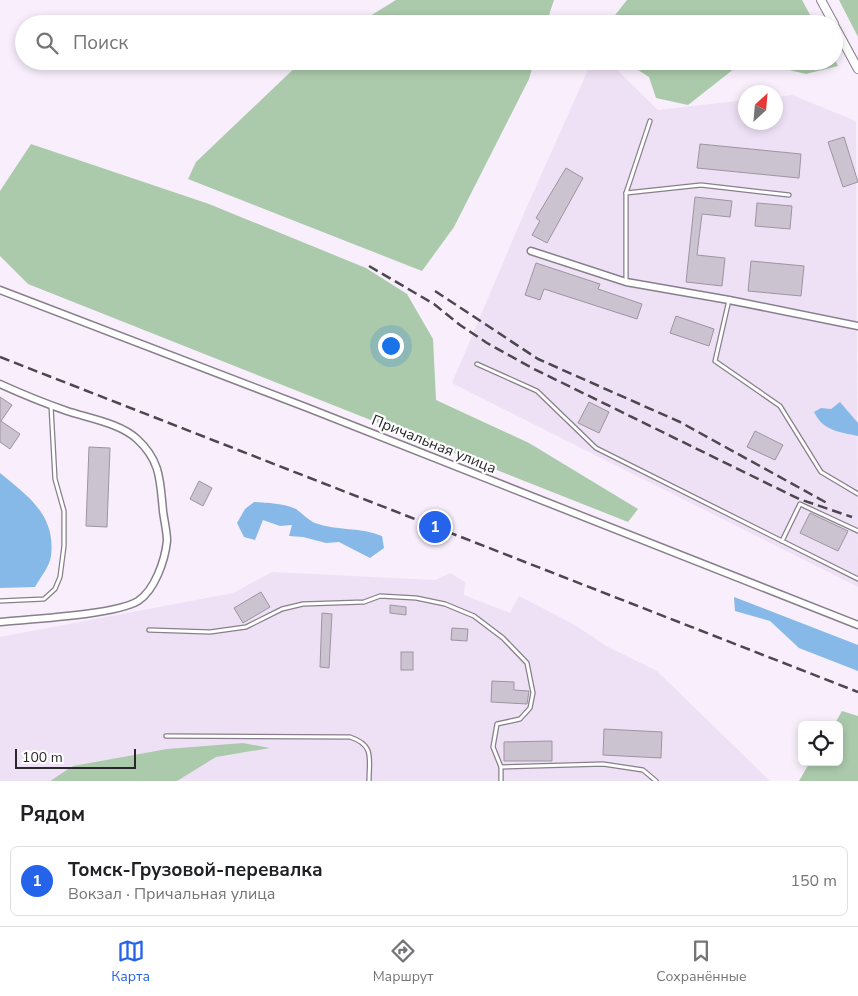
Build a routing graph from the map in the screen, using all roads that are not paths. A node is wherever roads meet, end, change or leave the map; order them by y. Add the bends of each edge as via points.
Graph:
1 (821, 0) edge
2 (829, 15) edge
3 (843, 41) edge
4 (858, 69) edge
5 (650, 121) dead end
6 (626, 193) junction
7 (789, 195) dead end
8 (531, 251) dead end
9 (626, 282) junction
10 (0, 290) edge
11 (729, 300) junction
12 (858, 326) edge
13 (477, 364) dead end
14 (0, 384) edge
15 (51, 405) junction
16 (858, 494) edge
17 (858, 532) edge
18 (782, 541) junction
19 (858, 579) edge
20 (0, 601) edge
21 (0, 622) edge
22 (858, 626) edge
23 (149, 630) dead end
24 (166, 736) dead end
25 (501, 767) junction
26 (369, 781) edge
27 (501, 781) edge
28 (656, 781) edge

1 - 2 street
3 - 4 street
5 - 6 lane
6 - 7 lane via 701,185
6 - 9 lane
8 - 9 street
9 - 11 street
10 - 22 street, Причальная улица
11 - 12 street
11 - 16 lane via 715,360 780,406 821,472
13 - 18 lane via 537,392 596,448
14 - 15 street
15 - 20 lane via 54,479 64,511 60,577 55,589 44,599
15 - 21 street via 114,427 135,437 145,447 155,459 167,540 156,577 138,601 63,616
17 - 18 lane via 800,504
18 - 19 lane
23 - 25 lane via 210,632 246,627 282,609 303,604 364,602 380,596 445,604 474,616 503,638 527,663 533,693 530,708 520,719 497,724 493,747
24 - 26 lane via 350,737 361,740 369,750
25 - 27 lane
25 - 28 lane via 604,764 643,770

